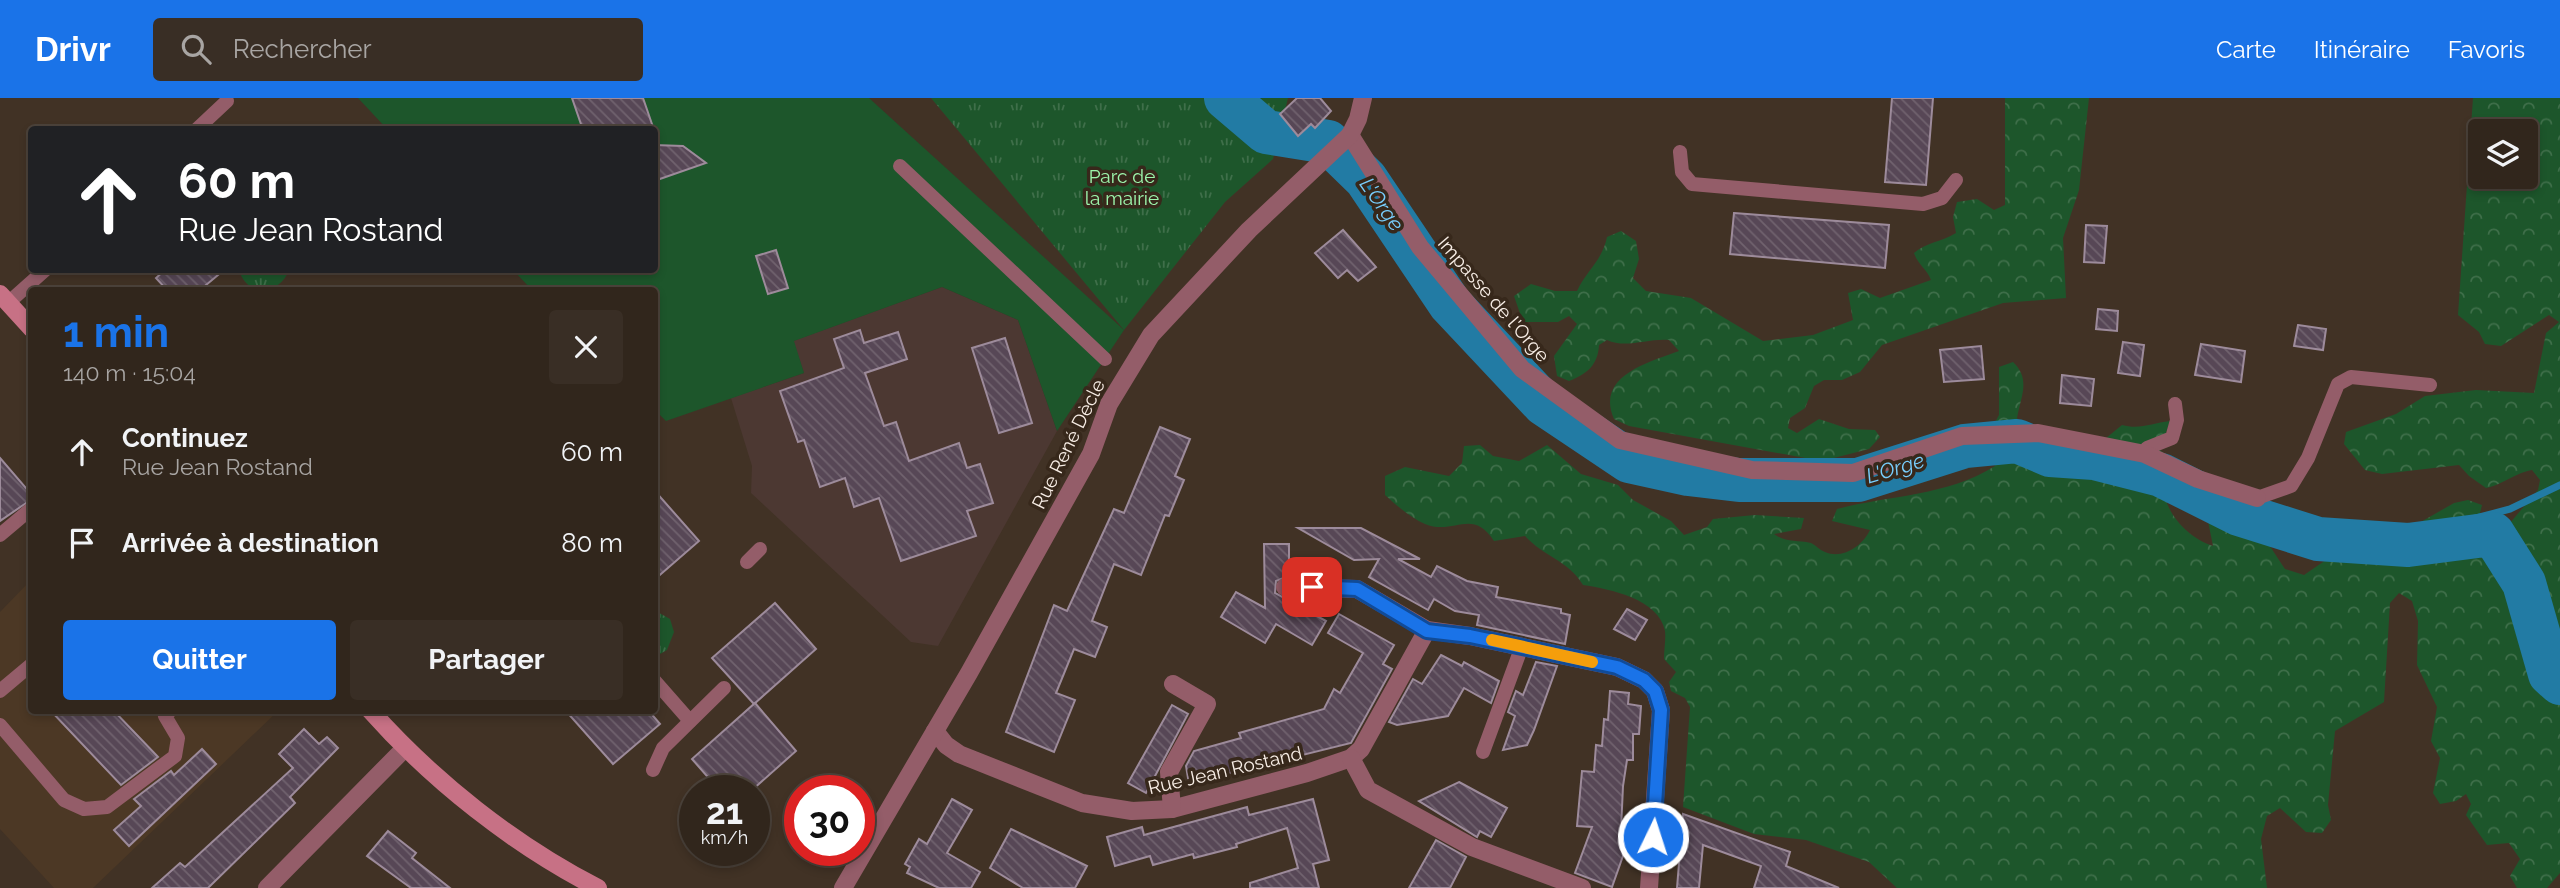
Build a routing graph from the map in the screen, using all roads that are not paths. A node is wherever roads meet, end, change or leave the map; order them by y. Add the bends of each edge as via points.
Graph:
1 (1363, 98) edge
2 (227, 101) dead end
3 (200, 126) edge
4 (1350, 135) junction
5 (1680, 152) dead end
6 (900, 166) dead end
7 (1956, 180) dead end
8 (42, 273) edge
9 (4, 299) edge
10 (28, 325) edge
11 (1105, 359) dead end
12 (2430, 385) dead end
13 (2175, 404) dead end
14 (2145, 454) junction
15 (2257, 498) joint
16 (28, 511) edge
17 (0, 535) edge
18 (760, 549) dead end
19 (747, 562) dead end
20 (1285, 587) dead end
21 (1427, 631) junction
22 (1522, 646) junction
23 (28, 667) edge
24 (1173, 684) dead end
25 (658, 685) edge
26 (724, 688) dead end
27 (0, 691) edge
28 (166, 714) edge
29 (374, 714) edge
30 (690, 721) junction
31 (0, 725) edge
32 (935, 731) junction
33 (405, 748) junction
34 (1483, 752) dead end
35 (1351, 758) junction
36 (653, 770) dead end
37 (1172, 809) junction
38 (267, 888) edge
39 (598, 888) edge
40 (843, 888) edge
41 (1582, 888) edge
42 (1649, 888) edge

1 - 4 street, Rue René Dècle
2 - 3 lane
4 - 14 street, Impasse de l'Orge via 1420,247 1521,369 1620,440 1752,470 1853,473 1962,436 2038,433
4 - 32 street, Rue René Dècle via 1221,258 1151,335 1109,404 1091,454
5 - 7 lane via 1682,172 1692,184 1923,204 1942,198
6 - 11 lane
8 - 9 lane
9 - 10 main road
12 - 15 lane via 2351,377 2338,384 2308,458 2291,486
13 - 14 lane via 2172,438 2147,448
14 - 15 street, Impasse de l'Orge via 2198,479
16 - 17 lane
18 - 19 lane
20 - 21 street via 1357,589
21 - 22 street
21 - 35 street via 1369,737
22 - 34 lane
22 - 42 street via 1617,667 1655,691 1661,710
23 - 27 lane
24 - 37 street via 1207,704 1169,772
25 - 30 lane
26 - 30 lane
28 - 31 lane via 178,738 175,756 107,807 84,808 64,800
29 - 33 main road
30 - 36 lane via 663,748
32 - 37 street, Rue Jean Rostand via 959,754 1082,803 1132,811
32 - 40 street, Rue René Dècle
33 - 38 street
33 - 39 main road via 527,845
35 - 37 street, Rue Jean Rostand
35 - 41 street via 1368,790 1472,847

